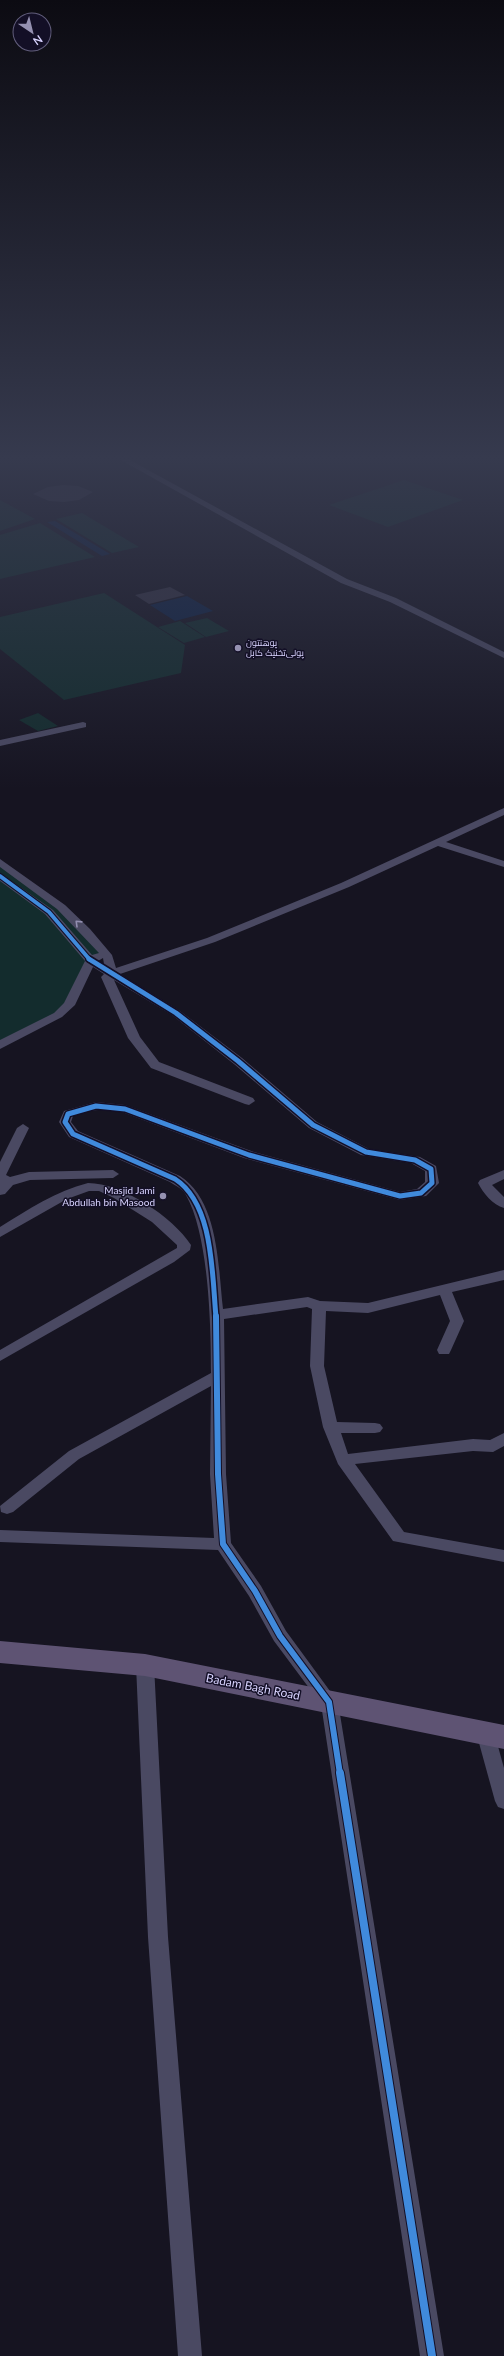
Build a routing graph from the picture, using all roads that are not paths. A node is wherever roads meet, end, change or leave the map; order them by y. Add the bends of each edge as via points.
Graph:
1 (321, 569) edge
2 (504, 655) edge
3 (83, 726) dead end
4 (0, 743) edge
5 (504, 812) edge
6 (440, 843) junction
7 (0, 862) edge
8 (504, 864) edge
9 (0, 876) edge
10 (104, 952) junction
11 (91, 960) junction
12 (111, 973) junction
13 (0, 1045) edge
14 (249, 1101) dead end
15 (23, 1128) dead end
16 (113, 1174) dead end
17 (504, 1174) edge
18 (4, 1187) edge
19 (504, 1204) edge
20 (0, 1233) edge
21 (504, 1275) edge
22 (445, 1291) junction
23 (319, 1306) junction
24 (216, 1315) junction
25 (444, 1350) dead end
26 (0, 1356) edge
27 (218, 1375) junction
28 (331, 1427) junction
29 (375, 1428) dead end
30 (504, 1439) edge
31 (343, 1460) junction
32 (7, 1508) dead end
33 (0, 1536) edge
34 (223, 1544) junction
35 (504, 1556) edge
36 (0, 1652) edge
37 (145, 1665) junction
38 (329, 1702) junction
39 (494, 1734) edge
40 (504, 1801) edge
41 (190, 2356) edge
42 (432, 2356) edge

1 - 2 street via 339,579 393,600
3 - 4 street
5 - 6 street
6 - 8 street
6 - 12 street via 211,940
10 -> 7 street via 61,907
9 - 11 street via 49,912
10 - 11 street
10 - 12 street via 108,957
11 - 12 street
11 - 13 street via 69,1005 58,1015
12 - 14 street via 107,977 108,981 134,1038 155,1065
12 - 24 street via 176,1013 313,1125 366,1152 415,1160 430,1169 432,1183 421,1193 400,1196 249,1155 126,1109 106,1105 86,1106 68,1114 65,1122 72,1134 175,1179 193,1194 208,1236
15 - 18 street via 0,1175
16 - 18 street via 29,1176
17 - 19 street via 485,1183
20 - 26 street via 70,1193 88,1186 100,1187 119,1195 158,1218 184,1245 183,1250 169,1259
21 - 22 street
22 - 23 street via 368,1308
22 - 25 street via 457,1321
23 - 24 street via 308,1302
23 - 28 street via 317,1366
24 - 27 street
27 - 32 street via 74,1455
27 - 34 street via 218,1474
28 - 29 street
28 - 31 street
30 - 31 street via 493,1446 473,1445
31 - 35 street via 398,1537
33 - 34 street
34 - 38 street via 255,1591 280,1636
36 - 37 main road, Badam Bagh Road
37 - 38 main road, Badam Bagh Road
37 - 41 street via 158,1937
38 - 39 main road, Badam Bagh Road
38 - 42 street
39 - 40 street

